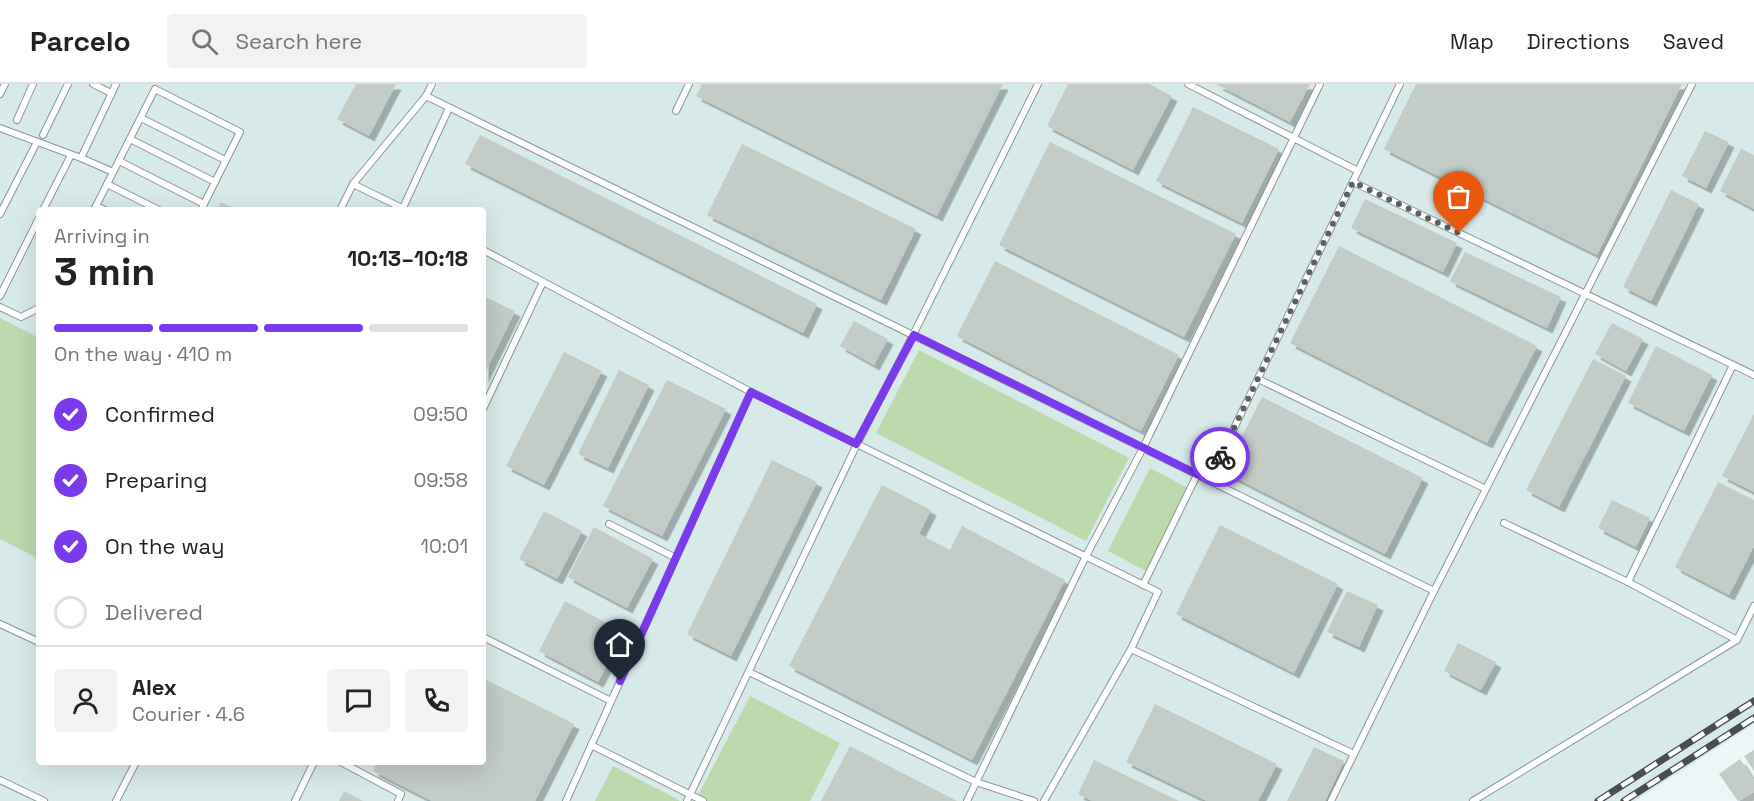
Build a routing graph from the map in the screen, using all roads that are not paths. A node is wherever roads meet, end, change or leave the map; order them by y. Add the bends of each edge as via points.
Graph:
1 (5, 84) edge
2 (33, 84) edge
3 (68, 84) edge
4 (93, 84) edge
5 (116, 84) edge
6 (432, 84) edge
7 (689, 84) edge
8 (1038, 84) edge
9 (1188, 84) edge
10 (1320, 84) edge
11 (1400, 84) edge
12 (1692, 84) edge
13 (111, 93) junction
14 (0, 94) edge
15 (426, 96) junction
16 (449, 108) junction
17 (676, 111) dead end
18 (141, 118) junction
19 (17, 120) dead end
20 (0, 128) edge
21 (43, 135) dead end
22 (1293, 138) junction
23 (130, 139) junction
24 (37, 142) junction
25 (71, 155) junction
26 (81, 158) junction
27 (225, 160) junction
28 (119, 161) junction
29 (1359, 171) junction
30 (113, 172) junction
31 (215, 182) junction
32 (1353, 182) junction
33 (107, 184) junction
34 (353, 184) junction
35 (45, 207) edge
36 (96, 207) edge
37 (153, 207) edge
38 (202, 207) edge
39 (342, 207) edge
40 (399, 207) edge
41 (404, 207) edge
42 (0, 214) edge
43 (36, 224) edge
44 (486, 252) edge
45 (543, 282) junction
46 (1585, 294) junction
47 (0, 296) edge
48 (0, 307) edge
49 (36, 310) edge
50 (914, 335) junction
51 (1733, 365) junction
52 (1754, 375) edge
53 (1258, 379) junction
54 (751, 392) junction
55 (486, 403) edge
56 (856, 444) junction
57 (1143, 448) junction
58 (1197, 475) junction
59 (1209, 480) junction
60 (1486, 489) junction
61 (1504, 523) dead end
62 (609, 524) dead end
63 (676, 558) junction
64 (1086, 558) junction
65 (1628, 582) junction
66 (1143, 585) junction
67 (1434, 591) junction
68 (1754, 606) edge
69 (0, 624) edge
70 (486, 638) edge
71 (1737, 640) junction
72 (36, 641) edge
73 (1131, 649) junction
74 (749, 672) junction
75 (611, 701) junction
76 (591, 745) junction
77 (1354, 754) junction
78 (134, 765) edge
79 (313, 765) edge
80 (347, 765) edge
81 (0, 780) edge
82 (976, 782) junction
83 (688, 798) edge
84 (44, 801) edge
85 (116, 801) edge
86 (295, 801) edge
87 (398, 801) edge
88 (566, 801) edge
89 (703, 801) edge
90 (967, 801) edge
91 (1035, 801) edge
92 (1044, 801) edge
93 (1331, 801) edge
94 (1473, 801) edge

1 - 14 lane
2 - 19 lane
3 - 21 lane
4 - 13 lane
5 - 13 lane
6 - 15 lane
7 - 17 lane
8 - 50 lane
9 - 22 lane
10 - 22 lane
11 - 29 lane
12 - 46 lane
13 - 26 lane
15 - 16 lane
15 - 34 lane
16 - 41 lane
16 - 50 lane
18 - 23 lane
18 - 27 lane
18 - 27 lane via 155,89 240,132
20 - 24 lane
22 - 29 lane
22 - 57 lane
23 - 28 lane
23 - 31 lane
24 - 25 lane
24 - 42 lane
25 - 26 lane
25 - 35 lane
26 - 30 lane
27 - 31 lane
28 - 30 lane
28 - 38 lane
29 - 32 lane
30 - 33 lane
31 - 38 lane
32 - 46 lane
32 - 53 lane
33 - 36 lane
33 - 37 lane
34 - 39 lane
34 - 40 lane
43 - 47 lane
44 - 45 lane
45 - 54 lane
45 - 55 lane
46 - 51 lane
46 - 60 lane
48 - 49 lane via 21,317
50 - 56 lane
50 - 57 lane
51 - 52 lane
51 - 65 lane
53 - 59 lane
53 - 60 lane
54 - 56 lane
54 - 63 lane
56 - 64 lane
56 - 74 lane
57 - 58 lane
57 - 64 lane
58 - 59 lane
58 - 66 lane
59 - 67 lane
60 - 67 lane
61 - 65 lane
62 - 63 lane
63 - 75 lane
64 - 66 lane
64 - 82 lane
65 - 71 lane
66 - 73 lane via 1158,592
67 - 77 lane
68 - 71 lane
69 - 72 lane
70 - 75 lane
71 - 94 lane
73 - 77 lane
73 - 92 lane
74 - 82 lane
74 - 83 lane
75 - 76 lane
76 - 83 lane
76 - 88 lane
77 - 93 lane
78 - 85 lane
79 - 86 lane
80 - 87 lane via 401,794
81 - 84 lane
82 - 90 lane
82 - 91 lane
83 - 89 lane

